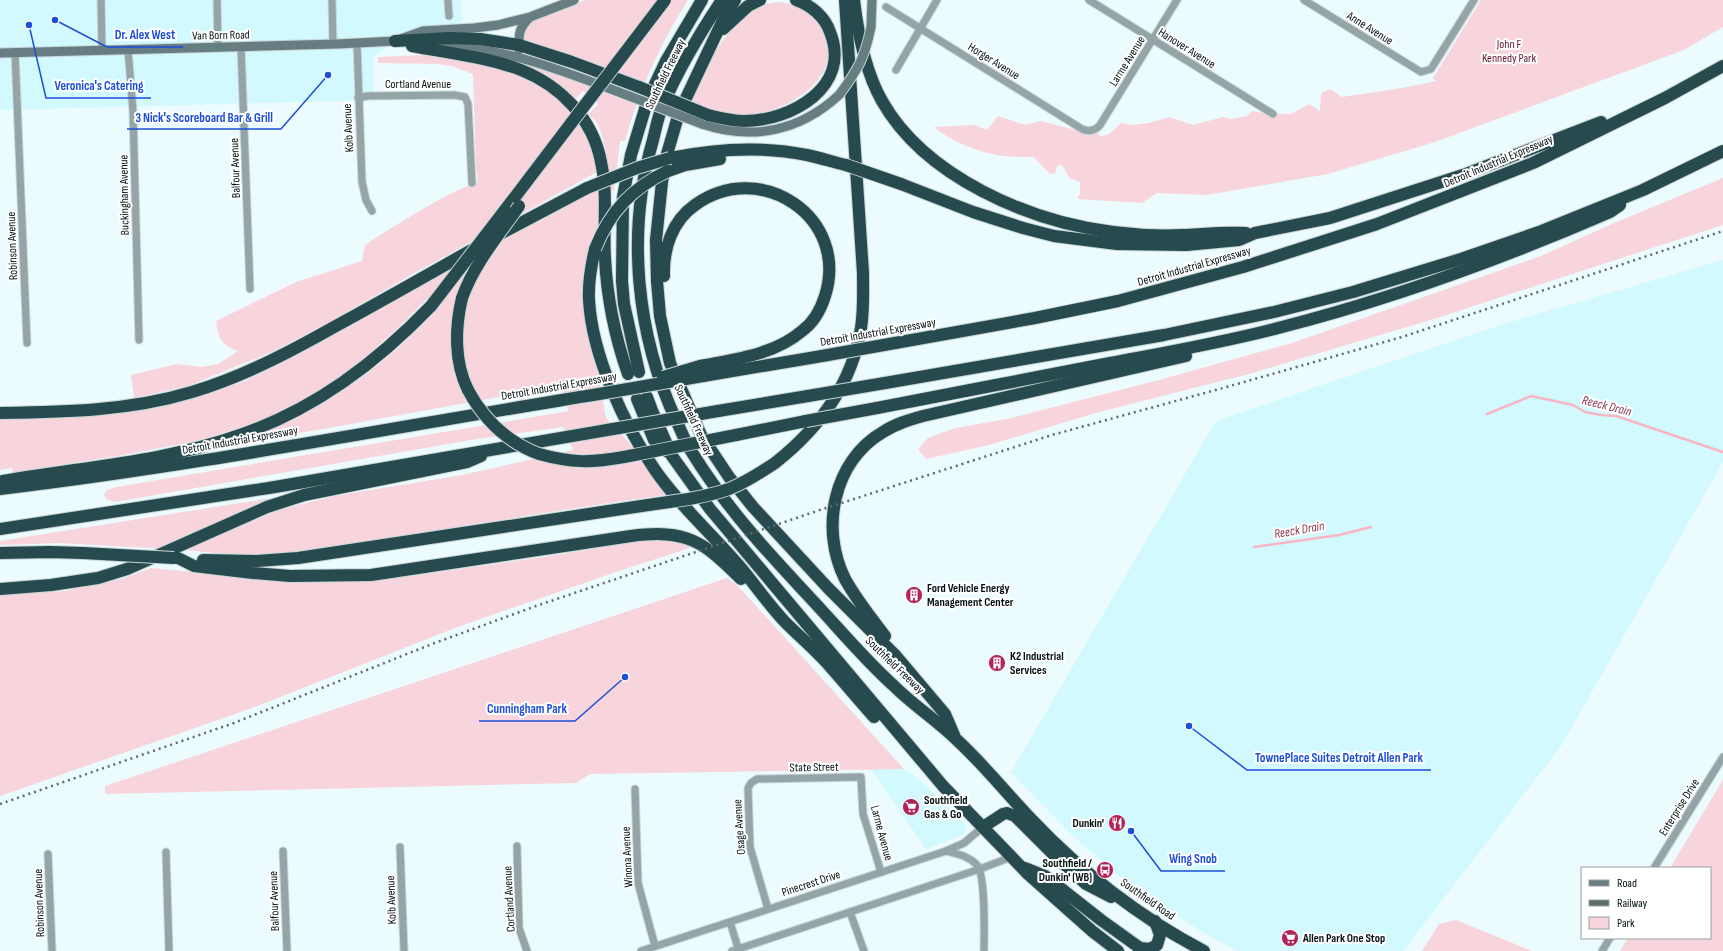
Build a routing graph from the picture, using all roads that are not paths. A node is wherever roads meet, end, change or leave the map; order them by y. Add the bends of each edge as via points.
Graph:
1 (101, 0) edge
2 (217, 0) edge
3 (332, 0) edge
4 (448, 0) edge
5 (574, 0) edge
6 (665, 0) edge
7 (702, 0) edge
8 (722, 0) edge
9 (735, 0) edge
10 (760, 0) edge
11 (796, 0) edge
12 (845, 0) edge
13 (854, 0) edge
14 (872, 0) edge
15 (937, 0) edge
16 (1089, 0) edge
17 (1177, 0) edge
18 (1304, 0) edge
19 (1474, 0) edge
20 (886, 7) dead end
21 (449, 16) dead end
22 (530, 17) junction
23 (920, 28) junction
24 (717, 36) junction
25 (1153, 40) junction
26 (395, 41) junction
27 (357, 42) junction
28 (333, 44) junction
29 (412, 46) junction
30 (218, 47) junction
31 (241, 47) junction
32 (128, 49) junction
33 (102, 50) junction
34 (518, 51) junction
35 (15, 52) junction
36 (0, 53) edge
37 (1723, 66) edge
38 (896, 70) dead end
39 (358, 98) junction
40 (1665, 98) junction
41 (1273, 114) dead end
42 (705, 120) junction
43 (1092, 130) joint
44 (560, 138) junction
45 (1723, 150) edge
46 (821, 159) junction
47 (472, 183) dead end
48 (1643, 190) junction
49 (372, 211) dead end
50 (1255, 233) junction
51 (250, 289) dead end
52 (1282, 327) junction
53 (139, 340) dead end
54 (27, 343) dead end
55 (702, 371) junction
56 (642, 398) dead end
57 (0, 413) edge
58 (710, 448) junction
59 (495, 449) junction
60 (0, 482) edge
61 (0, 489) edge
62 (0, 529) edge
63 (0, 553) edge
64 (176, 558) junction
65 (0, 589) edge
66 (784, 621) junction
67 (896, 656) junction
68 (956, 739) junction
69 (1723, 757) edge
70 (861, 777) joint
71 (767, 779) joint
72 (995, 779) joint
73 (943, 786) junction
74 (634, 789) dead end
75 (983, 827) junction
76 (517, 846) dead end
77 (400, 847) dead end
78 (283, 851) dead end
79 (946, 851) junction
80 (166, 852) dead end
81 (48, 854) dead end
82 (1011, 857) junction
83 (1020, 867) junction
84 (1655, 867) edge
85 (980, 869) junction
86 (881, 872) junction
87 (1124, 900) junction
88 (768, 909) junction
89 (850, 912) junction
90 (1155, 921) junction
91 (730, 922) junction
92 (1609, 939) edge
93 (655, 946) junction
94 (737, 950) edge
95 (52, 951) edge
96 (169, 951) edge
97 (287, 951) edge
98 (404, 951) edge
99 (526, 951) edge
100 (641, 951) edge
101 (864, 951) edge
102 (984, 951) edge
103 (1118, 951) edge
104 (1204, 951) edge
105 (1602, 951) edge

1 - 33 street
2 - 30 street
3 - 28 street
4 - 21 street
5 - 22 main road, Van Born Road
6 - 44 highway, bridge
7 - 29 highway, Southfield Freeway via 666,61 648,100 631,155 622,197 623,296 634,373 618,340 608,291 602,163 597,145 574,106 560,92 521,70
8 - 68 highway, Southfield Freeway via 689,52 662,107 643,180 638,247 641,299 652,356 669,406 691,451 724,500 789,575 893,686
9 - 24 highway
10 - 24 highway via 743,11
11 - 42 highway via 820,16 829,28 832,38 834,66 820,91 800,106 773,117 745,121
12 - 64 highway, bridge via 863,273 861,328 855,355 846,378 829,407 806,437 775,463 753,478 730,488 648,505 298,558 257,561
13 - 50 highway via 856,23 867,66 882,101 896,124 915,144 959,179 1020,208 1113,232 1182,235
14 - 42 main road, bridge via 871,27 862,60 839,95 821,110 804,119 760,132 732,132
15 - 23 street
16 - 25 street, Hanover Avenue
17 - 25 street, Larme Avenue
18 - 19 street, Anne Avenue via 1417,71 1425,72 1432,69
20 - 23 street, Horger Avenue
22 - 26 main road, Van Born Road via 498,25 423,31
22 - 34 main road via 521,25
23 - 38 street
23 - 43 street, Horger Avenue via 1082,129
24 - 58 highway via 679,113 667,154 656,240 658,298 670,363 701,435
25 - 41 street, Hanover Avenue
25 - 43 street, Larme Avenue via 1100,125
26 - 27 main road, Van Born Road
26 - 29 main road, Van Born Road
26 - 34 highway via 480,39
27 - 28 main road, Van Born Road
27 - 39 street, Kolb Avenue
28 - 31 main road, Van Born Road
29 - 34 main road, Van Born Road
30 - 31 main road, Van Born Road
30 - 32 main road, Van Born Road
31 - 51 street, Balfour Avenue
32 - 33 main road, Van Born Road
32 - 53 street, Buckingham Avenue via 133,111
33 - 35 main road, Van Born Road
34 - 42 highway, bridge via 572,62 635,92
35 - 36 main road, Van Born Road
35 - 54 street, Robinson Avenue
37 - 40 highway, Detroit Industrial Expressway
39 - 47 street, Cortland Avenue via 446,95 464,97 468,104
39 - 49 street, Kolb Avenue via 362,182 366,200
40 - 50 highway via 1462,175 1330,218
40 - 55 highway, Detroit Industrial Expressway, bridge via 1533,163 1377,224 1243,267 1118,301 1035,318 822,356
44 - 52 highway, bridge via 548,161 472,274 462,298 456,331 462,378 479,409 497,429 516,443 562,460 592,462 624,457 1188,348
44 - 60 highway, bridge via 431,306 364,368 308,404 278,420 240,435 170,454
45 - 48 highway
46 - 50 highway, bridge via 846,165 1023,228 1086,241 1186,245 1239,240
46 - 57 highway, bridge via 768,150 737,150 670,158 637,168 587,188 530,217 282,356 224,382 185,394 125,407 77,412
46 - 66 highway, bridge via 737,157 685,165 668,171 638,188 612,215 595,249 589,283 591,319 597,346 625,418 656,471
48 - 52 highway via 1610,212 1544,240 1431,282
48 - 59 highway, bridge via 1539,232 1461,259 1353,292 1274,312 1164,335
52 - 67 highway via 1250,340 1168,361 922,416 883,432 870,441 858,453 840,483 832,518 834,547 845,579
55 - 58 highway via 769,350 786,342 803,331 822,305 830,268 821,234 802,208 773,192 734,188 702,199 689,209 672,232 666,248 665,300 672,346 690,402
55 - 61 highway, Detroit Industrial Expressway, bridge via 599,394 176,465
56 - 73 highway via 654,440 672,456 710,509
58 - 67 highway via 729,478 777,534
59 - 62 highway
59 - 65 highway via 467,462 296,497 267,507 127,569 98,578
63 - 64 highway, bridge via 50,552
64 - 66 highway via 194,566 253,573 297,576 371,575 652,533 667,534 687,537 710,550
66 - 73 highway via 826,663 929,779
67 - 68 highway via 944,714
68 - 72 highway, Southfield Freeway
69 - 84 street, Enterprise Drive
70 - 71 street, State Street
70 - 86 street, Larme Avenue via 863,814
71 - 88 street, Osage Avenue via 753,781 748,788 750,847
72 - 87 highway, Southfield Road via 1054,842
73 - 75 highway
74 - 93 street, Winona Avenue via 638,883
75 - 79 street, Pinecrest Drive via 964,844
75 - 82 highway
75 - 87 highway via 1007,812 1016,816 1086,884 1108,897
76 - 99 street, Cortland Avenue via 519,928
77 - 98 street, Kolb Avenue
78 - 97 street, Balfour Avenue
79 - 85 street via 966,858
79 - 86 street, Pinecrest Drive
80 - 96 street
81 - 95 street, Robinson Avenue
82 - 83 highway
82 - 85 street
83 - 90 highway via 1045,876 1140,948 1150,949 1157,945 1160,935
83 - 103 highway
85 - 89 street
85 - 102 street
86 - 88 street, Pinecrest Drive
87 - 90 highway, Southfield Road
88 - 91 street, Pinecrest Drive
89 - 94 street
89 - 101 street
90 - 104 highway, Southfield Road
91 - 93 street, Pinecrest Drive
91 - 94 street
92 - 105 street
93 - 100 street, Pinecrest Drive

